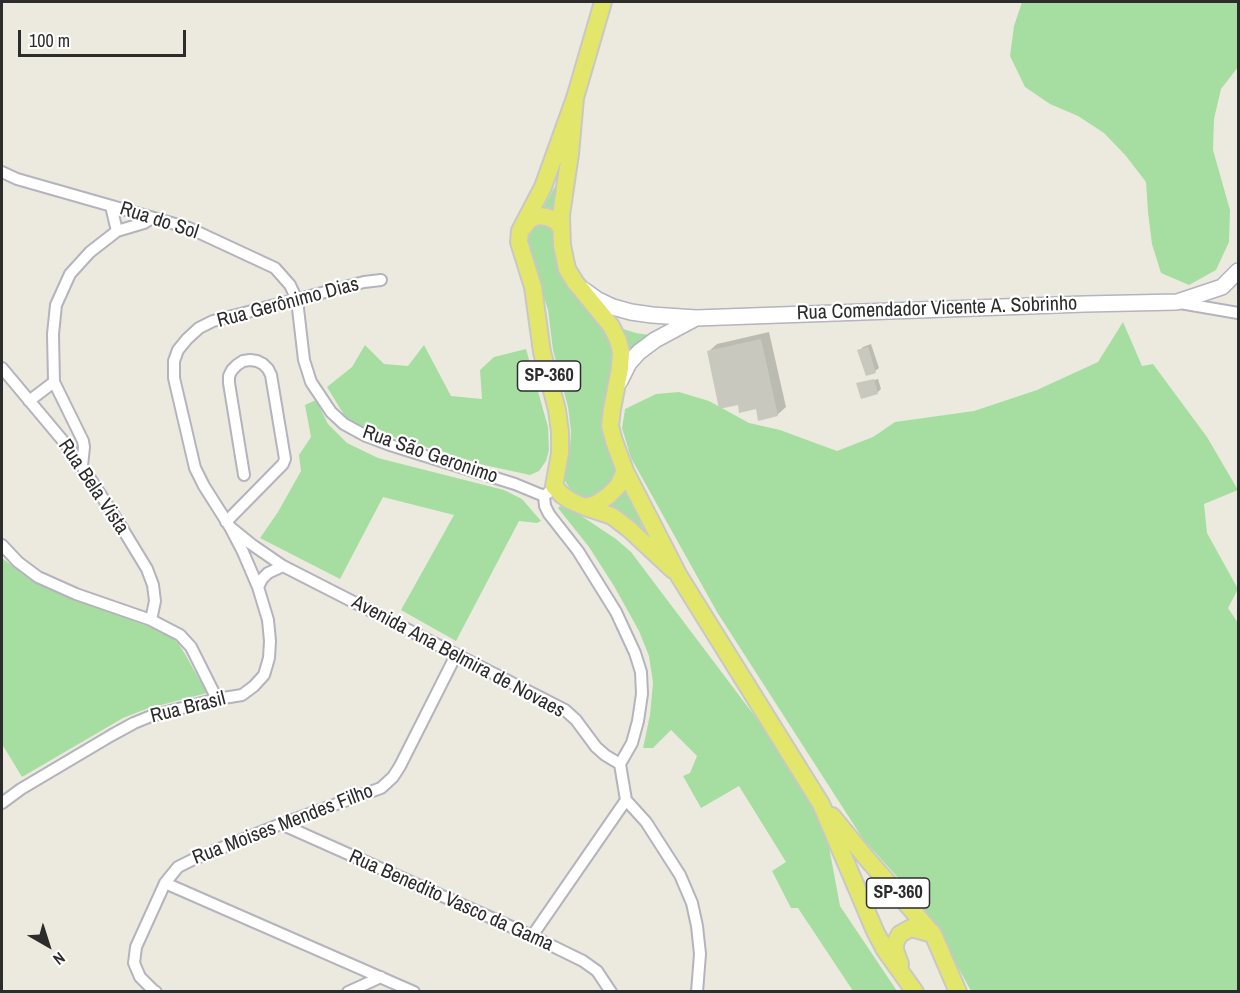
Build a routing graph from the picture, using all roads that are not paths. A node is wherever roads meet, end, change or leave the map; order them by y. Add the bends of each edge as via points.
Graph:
1 (603, 2) edge
2 (575, 98) junction
3 (2, 172) edge
4 (111, 206) junction
5 (152, 218) junction
6 (561, 228) junction
7 (117, 231) junction
8 (520, 231) junction
9 (1239, 271) edge
10 (381, 280) dead end
11 (578, 285) junction
12 (297, 300) junction
13 (1177, 302) junction
14 (1239, 313) edge
15 (696, 318) junction
16 (2, 368) edge
17 (54, 382) junction
18 (617, 386) junction
19 (29, 401) junction
20 (82, 466) junction
21 (625, 471) junction
22 (244, 475) dead end
23 (549, 491) junction
24 (585, 507) junction
25 (228, 524) junction
26 (2, 545) edge
27 (283, 566) junction
28 (680, 576) junction
29 (258, 587) junction
30 (151, 620) junction
31 (456, 655) junction
32 (217, 699) junction
33 (620, 764) junction
34 (626, 800) junction
35 (2, 803) edge
36 (821, 804) junction
37 (281, 824) junction
38 (165, 883) junction
39 (933, 934) junction
40 (532, 936) junction
41 (903, 974) junction
42 (381, 977) junction
43 (156, 992) edge
44 (348, 992) edge
45 (414, 992) edge
46 (611, 992) edge
47 (698, 992) edge
48 (915, 992) edge
49 (958, 992) edge

1 - 2 main road, SP-360
2 - 6 main road, SP-360
2 - 8 main road, SP-360 via 543,187
3 - 4 street, Rua do Sol
4 - 5 street, Rua do Sol
4 - 7 street
5 - 7 street
5 - 12 street, Rua do Sol via 189,228 275,268
6 - 8 main road via 556,221 538,216
6 - 11 main road, SP-360 via 567,269
7 - 17 street via 70,274 56,305
8 - 23 main road, SP-360 via 519,242 533,287 542,352 560,432 560,453
9 - 13 street, Rua Comendador Vicente A. Sobrinho via 1222,286
10 - 12 street, Rua Gerônimo Dias
11 - 15 street, Rua Comendador Vicente A. Sobrinho via 598,300 631,312
11 - 18 main road, SP-360 via 618,340 621,352
12 - 23 street, Rua São Geronimo via 304,360 311,382 344,424 390,446
12 - 25 street, Rua Gerônimo Dias via 213,321 187,339 174,361 174,378 195,468
13 - 14 street
13 - 15 street, Rua Comendador Vicente A. Sobrinho
15 - 18 street via 639,352
16 - 19 street, Rua Bela Vista
17 - 19 street
17 - 20 street via 83,441
18 - 21 main road, SP-360 via 610,426
19 - 20 street, Rua Bela Vista
20 - 30 street, Rua Bela Vista via 147,569 155,601
21 - 24 main road via 608,496
21 - 28 main road, SP-360
22 - 25 street via 229,376 237,365 250,360 263,364 271,375 285,459
23 - 24 main road, SP-360
23 - 33 street via 545,506 549,514 578,551 616,612 641,672 638,721
24 - 28 main road, SP-360 via 612,516
25 - 27 street, Avenida Ana Belmira de Novaes
25 - 29 street, Rua Gerônimo Dias
26 - 30 street via 38,577
27 - 29 street via 268,573
27 - 31 street, Avenida Ana Belmira de Novaes
28 - 36 main road, SP-360
29 - 32 street, Rua Brasil via 270,641 264,675 242,695
30 - 32 street via 186,640
31 - 33 street, Avenida Ana Belmira de Novaes via 565,710 596,747
31 - 37 street, Rua Moises Mendes Filho via 393,777 381,788
32 - 35 street, Rua Brasil via 134,723
33 - 34 street
34 - 40 street
34 - 47 street via 646,822 680,875 692,903 700,954
36 - 39 main road, SP-360
36 - 41 main road, SP-360 via 875,931
37 - 38 street, Rua Moises Mendes Filho via 178,867
37 - 40 street, Rua Benedito Vasco da Gama
38 - 42 street
38 - 43 street, Rua Moises Mendes Filho via 136,947 134,963 140,977
39 - 41 main road, SP-360 via 911,928 900,934 895,950
39 - 49 main road, SP-360
40 - 46 street, Rua Benedito Vasco da Gama via 597,970
41 - 48 main road, SP-360
42 - 44 street
42 - 45 street

